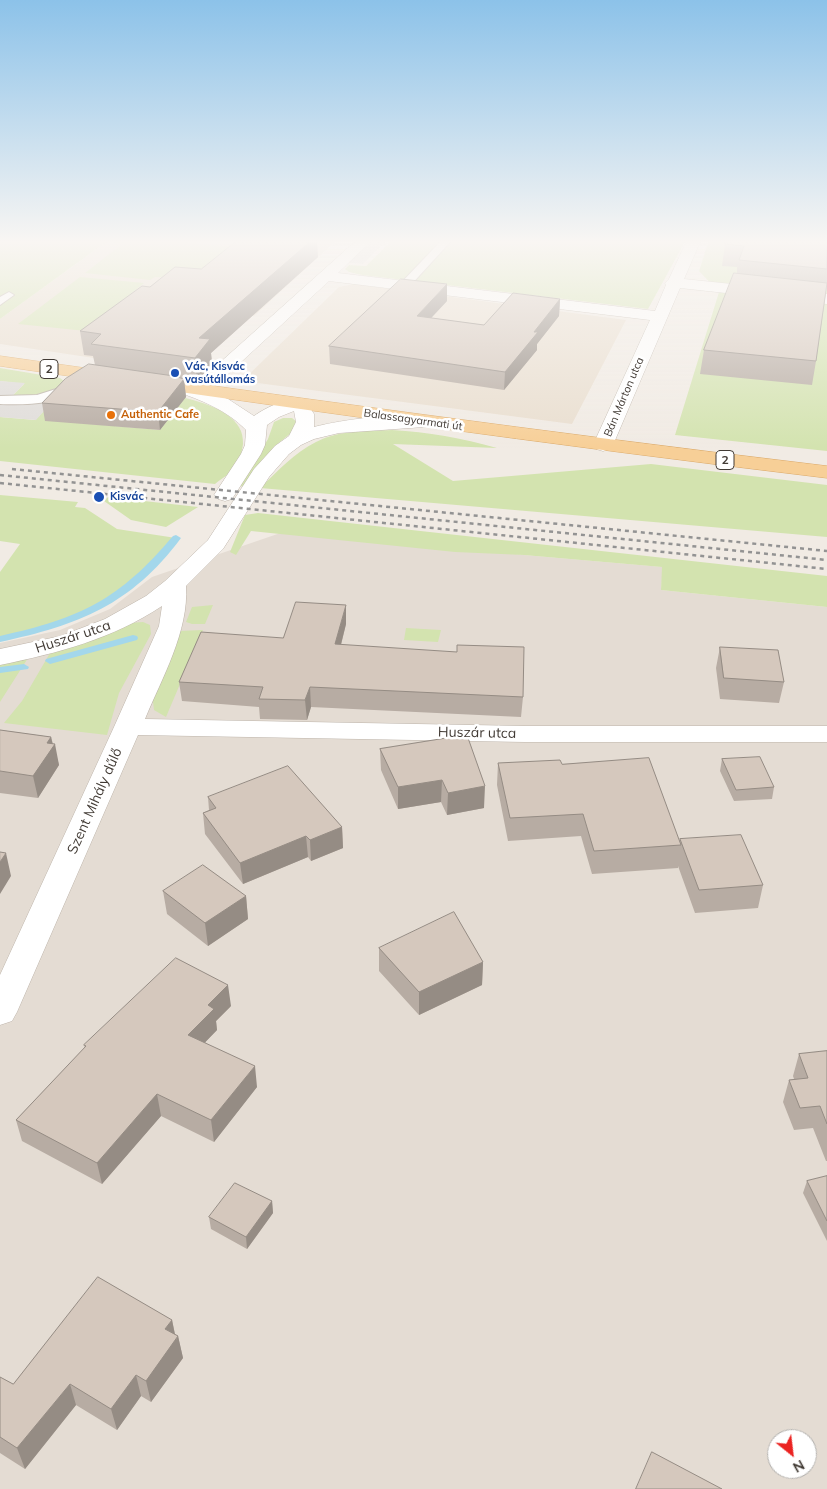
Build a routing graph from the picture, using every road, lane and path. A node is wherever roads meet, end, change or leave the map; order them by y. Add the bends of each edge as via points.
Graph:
1 (288, 309) edge
2 (604, 309) edge
3 (662, 309) edge
4 (659, 316) junction
5 (0, 361) edge
6 (221, 371) dead end
7 (88, 375) junction
8 (181, 388) junction
9 (0, 400) edge
10 (298, 404) junction
11 (424, 421) junction
12 (256, 429) junction
13 (296, 440) junction
14 (603, 445) junction
15 (827, 472) edge
16 (181, 577) junction
17 (0, 657) edge
18 (128, 727) junction
19 (827, 734) edge
20 (0, 1012) edge

1 - 6 street
2 - 4 street
3 - 4 street, Bán Márton utca
4 - 14 street, Bán Márton utca
5 - 7 main road, Balassagyarmati út / 2
7 - 8 main road, Balassagyarmati út / 2
7 - 9 lane via 70,390 51,396
8 - 10 main road, Balassagyarmati út / 2
8 - 12 street via 229,406
10 - 11 main road, Balassagyarmati út / 2
10 - 12 street via 265,418
10 - 13 street, Huszár utca via 307,422
11 - 13 street, Huszár utca via 344,427
11 - 14 main road, Balassagyarmati út / 2
12 - 16 street via 257,438 250,455 209,521
13 - 16 street, Huszár utca via 267,466 211,550
14 - 15 main road, Balassagyarmati út / 2
16 - 17 street, Huszár utca via 136,612 95,632
16 - 18 street, Szent Mihály dűlő via 171,626
18 - 19 street, Huszár utca via 525,734
18 - 20 street, Szent Mihály dűlő

